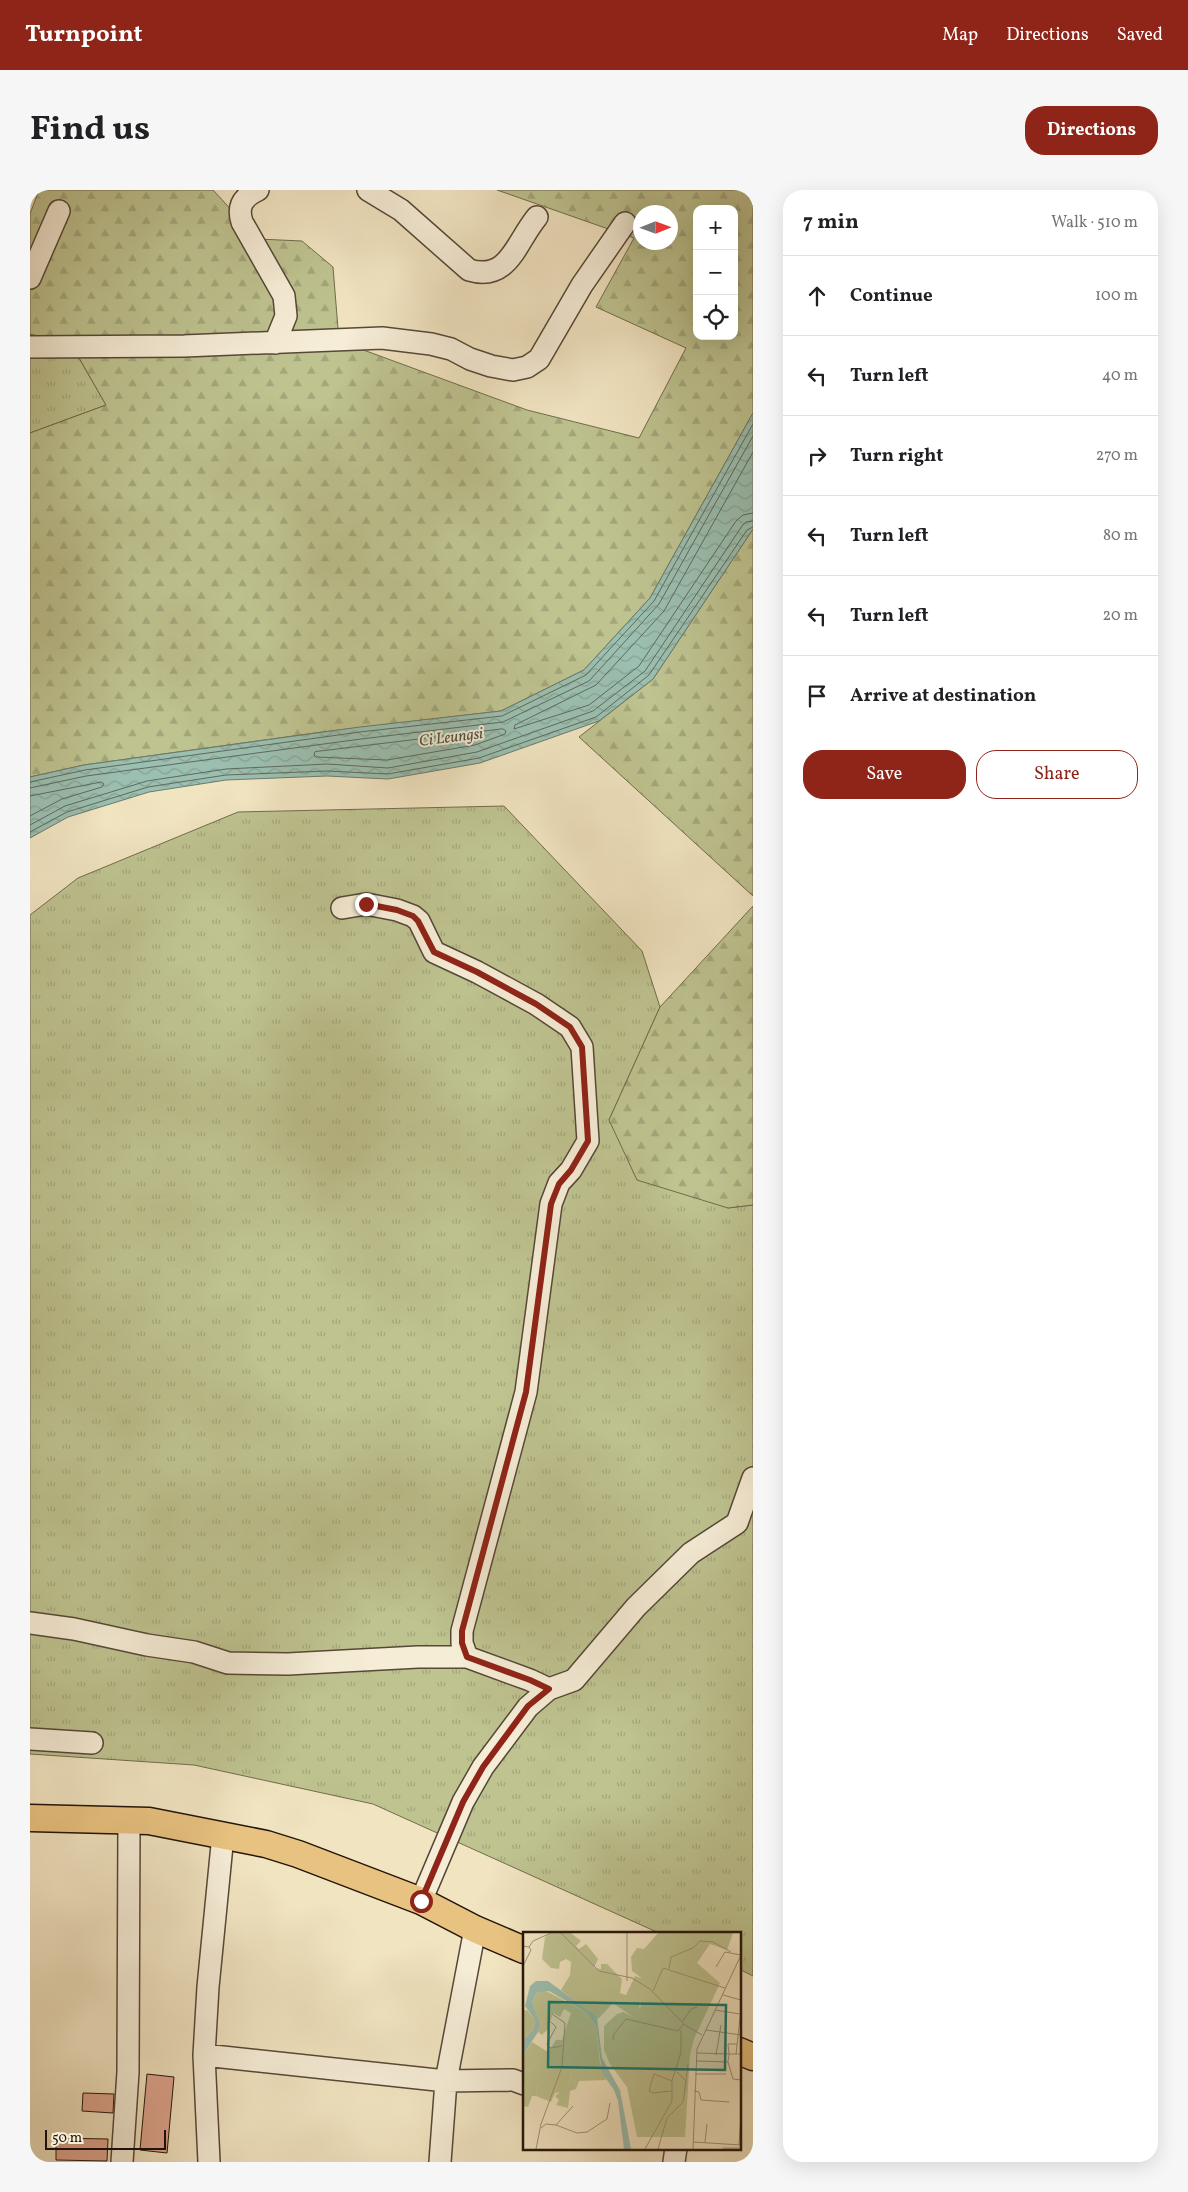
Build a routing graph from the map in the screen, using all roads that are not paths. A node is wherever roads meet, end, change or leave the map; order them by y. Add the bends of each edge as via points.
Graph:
1 (258, 190) edge
2 (368, 190) edge
3 (59, 211) dead end
4 (537, 217) dead end
5 (625, 223) dead end
6 (30, 278) edge
7 (275, 343) junction
8 (30, 347) edge
9 (342, 908) dead end
10 (753, 1478) edge
11 (30, 1623) edge
12 (467, 1657) junction
13 (549, 1689) junction
14 (30, 1739) edge
15 (92, 1742) dead end
16 (30, 1818) edge
17 (129, 1820) junction
18 (223, 1835) junction
19 (421, 1901) junction
20 (476, 1929) junction
21 (523, 1950) edge
22 (740, 2051) edge
23 (204, 2055) junction
24 (753, 2057) edge
25 (446, 2081) junction
26 (523, 2084) edge
27 (122, 2162) edge
28 (209, 2162) edge
29 (440, 2162) edge

1 - 7 street via 247,195 240,215 284,296 286,316
2 - 4 street via 401,210 469,270 482,274 495,272 505,264
3 - 6 street
5 - 7 street via 582,285 539,359 527,367 513,370 491,366 451,349 400,339
7 - 8 street
9 - 12 street via 366,904 413,916 434,952 555,1015 570,1027 582,1047 588,1141 559,1184 551,1204 526,1392 462,1631
10 - 13 street via 736,1523 691,1553 636,1607 574,1680
11 - 12 street via 194,1652 228,1663 288,1664
12 - 13 street
13 - 19 street via 528,1706 483,1767 463,1802
14 - 15 street
16 - 17 main road
17 - 18 main road
17 - 27 street via 128,2072
18 - 19 main road via 298,1854
18 - 23 street
19 - 20 main road
20 - 21 main road
20 - 25 street
22 - 24 main road
23 - 25 street
23 - 28 street
25 - 26 street via 513,2080
25 - 29 street

